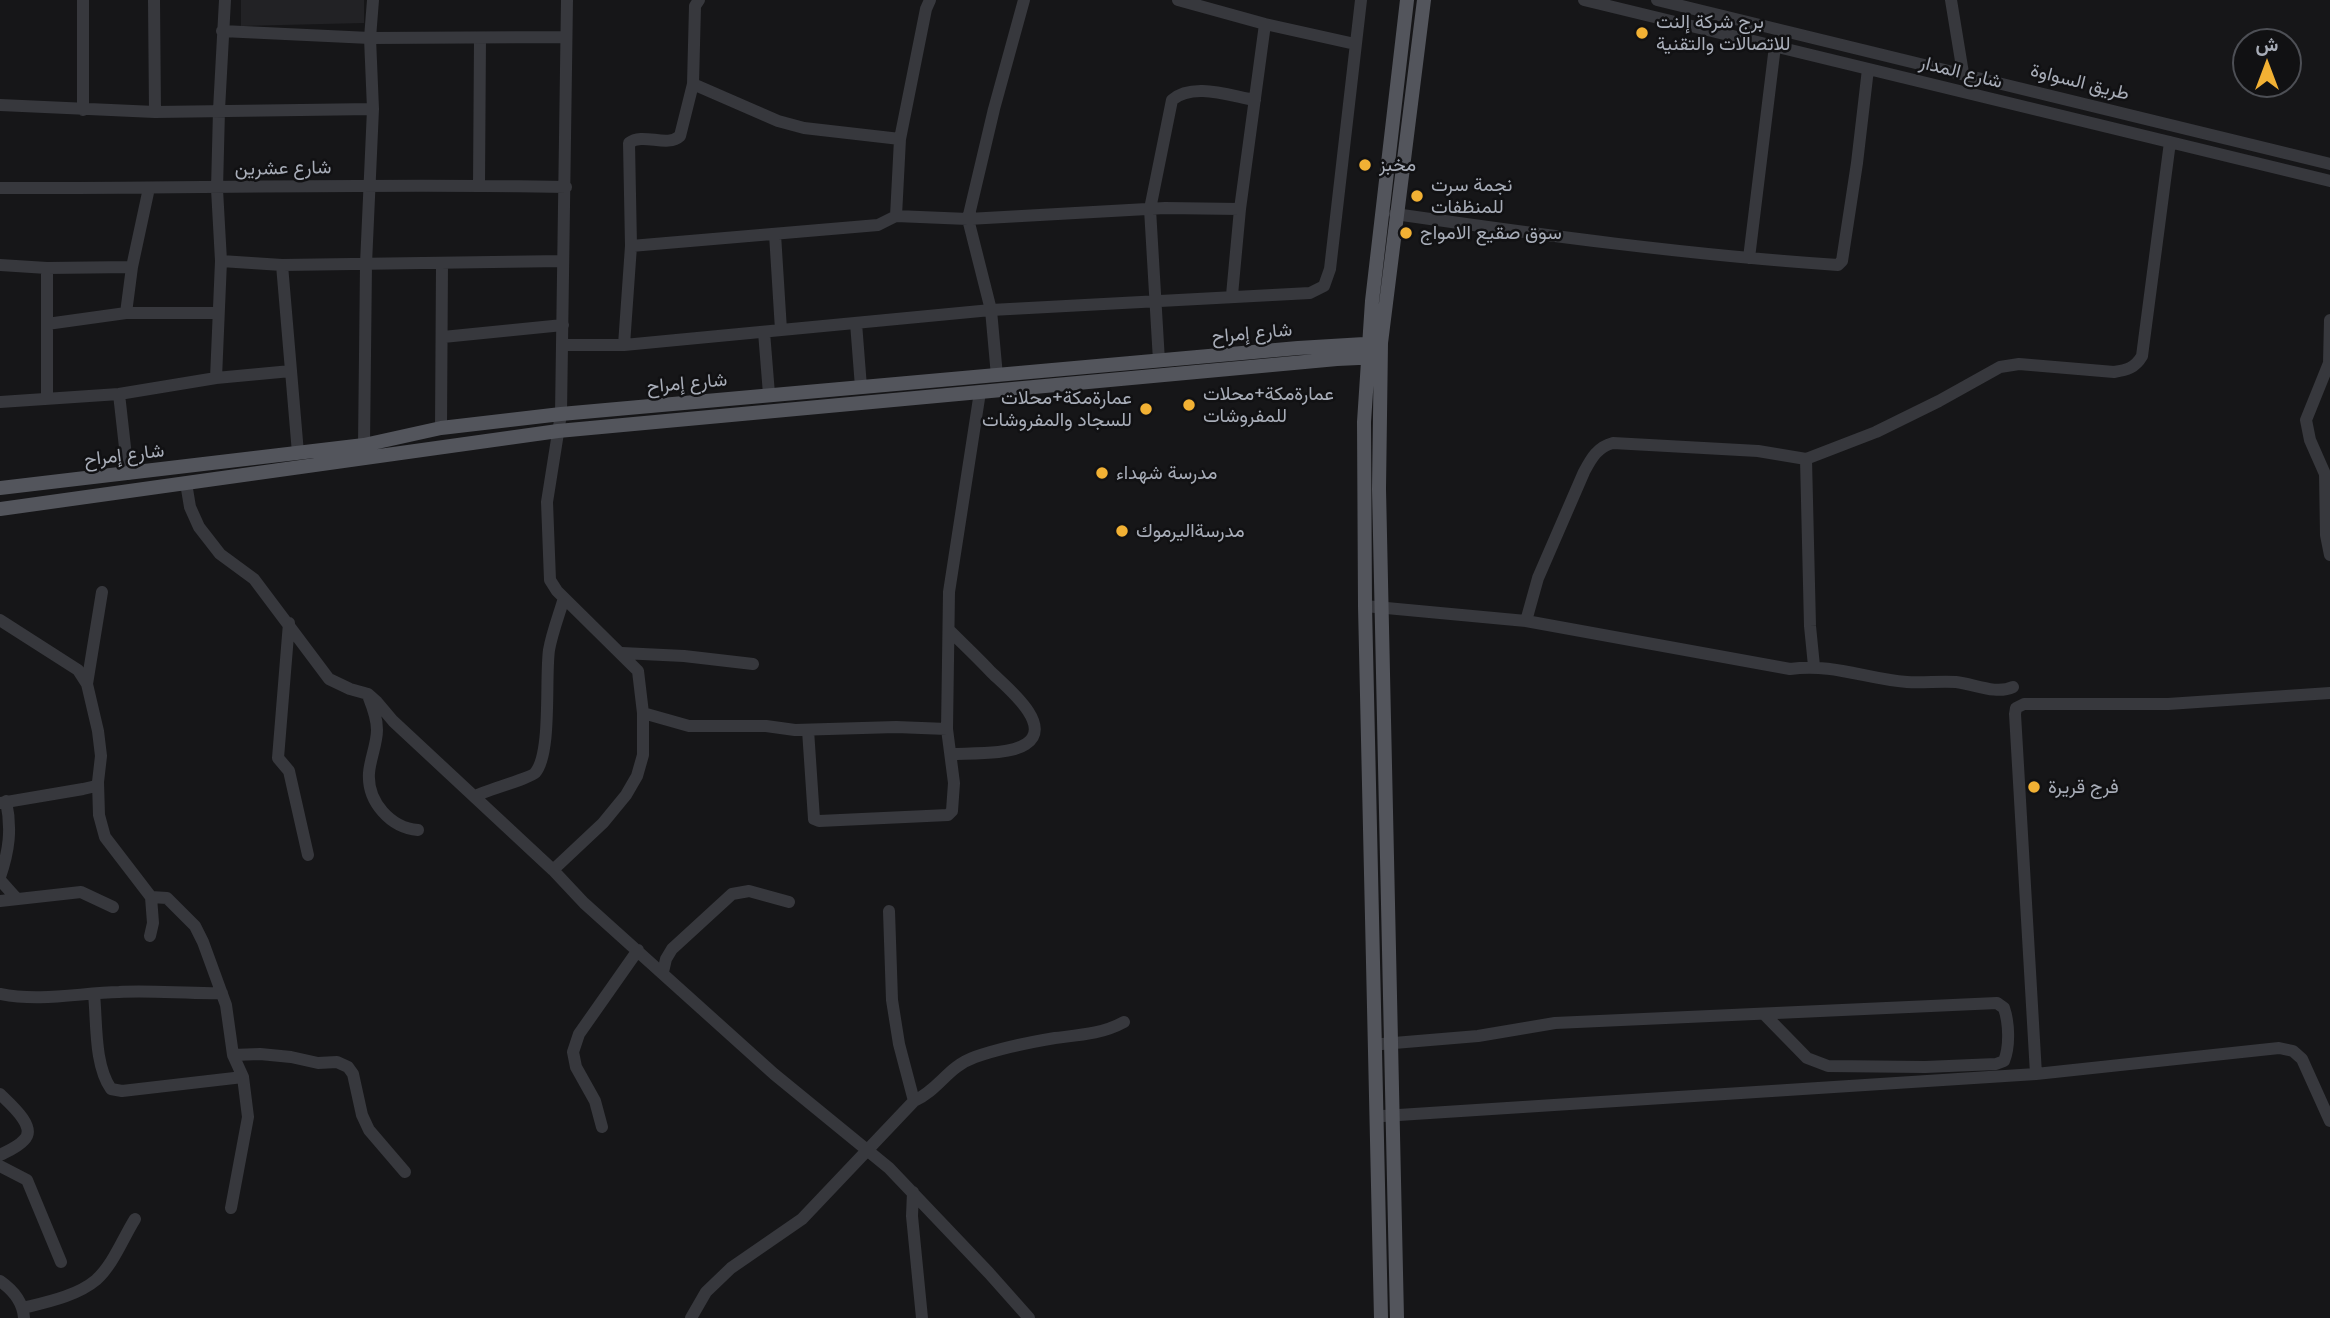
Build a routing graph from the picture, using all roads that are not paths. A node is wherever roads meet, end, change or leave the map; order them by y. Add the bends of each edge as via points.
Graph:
1 (83, 0) edge
2 (154, 0) edge
3 (225, 0) edge
4 (373, 0) edge
5 (567, 0) edge
6 (699, 0) edge
7 (930, 0) edge
8 (1024, 0) edge
9 (1178, 0) edge
10 (1361, 0) edge
11 (1407, 0) edge
12 (1423, 0) edge
13 (1584, 0) edge
14 (1657, 0) edge
15 (1951, 0) edge
16 (1212, 4) edge
17 (1265, 24) junction
18 (222, 31) junction
19 (565, 37) junction
20 (370, 38) junction
21 (480, 38) junction
22 (1355, 44) junction
23 (1774, 46) junction
24 (1868, 69) junction
25 (1963, 73) junction
26 (693, 84) junction
27 (1255, 100) junction
28 (0, 105) edge
29 (373, 109) junction
30 (83, 110) junction
31 (219, 110) junction
32 (155, 111) junction
33 (900, 139) junction
34 (2170, 142) junction
35 (2330, 164) edge
36 (2330, 181) edge
37 (370, 185) junction
38 (479, 186) junction
39 (566, 187) junction
40 (0, 188) edge
41 (149, 188) junction
42 (218, 189) junction
43 (1150, 209) junction
44 (1240, 209) junction
45 (1395, 214) junction
46 (896, 216) junction
47 (968, 219) junction
48 (775, 234) junction
49 (631, 246) junction
50 (1749, 258) junction
51 (221, 261) junction
52 (563, 261) junction
53 (366, 264) junction
54 (442, 264) junction
55 (0, 265) edge
56 (282, 265) junction
57 (132, 267) junction
58 (47, 268) junction
59 (1232, 295) junction
60 (1155, 300) junction
61 (991, 310) junction
62 (125, 313) junction
63 (218, 313) junction
64 (2330, 320) edge
65 (856, 323) junction
66 (47, 324) junction
67 (563, 325) junction
68 (781, 330) junction
69 (764, 332) junction
70 (443, 337) junction
71 (563, 345) junction
72 (624, 345) junction
73 (1374, 350) junction
74 (1159, 361) junction
75 (2329, 363) edge
76 (291, 371) junction
77 (997, 376) junction
78 (216, 378) junction
79 (861, 387) junction
80 (980, 392) junction
81 (119, 394) junction
82 (769, 394) junction
83 (47, 399) junction
84 (0, 402) edge
85 (561, 414) junction
86 (442, 429) junction
87 (558, 432) junction
88 (364, 445) junction
89 (298, 453) junction
90 (1806, 459) junction
91 (128, 474) junction
92 (186, 483) junction
93 (0, 488) edge
94 (0, 509) edge
95 (2330, 555) edge
96 (102, 592) dead end
97 (564, 598) junction
98 (1365, 606) junction
99 (1381, 607) junction
100 (0, 620) edge
101 (1526, 621) junction
102 (289, 623) junction
103 (949, 630) junction
104 (622, 653) junction
105 (752, 664) dead end
106 (1814, 666) junction
107 (87, 684) junction
108 (2013, 687) dead end
109 (368, 694) junction
110 (2330, 694) edge
111 (643, 713) junction
112 (947, 729) junction
113 (808, 730) junction
114 (951, 754) junction
115 (98, 782) junction
116 (475, 796) junction
117 (3, 802) edge
118 (418, 830) dead end
119 (308, 855) dead end
120 (553, 870) junction
121 (0, 878) edge
122 (151, 897) junction
123 (17, 899) junction
124 (0, 901) edge
125 (789, 902) dead end
126 (113, 907) dead end
127 (889, 911) dead end
128 (150, 936) dead end
129 (638, 950) junction
130 (663, 972) junction
131 (222, 993) junction
132 (0, 994) edge
133 (94, 994) junction
134 (1764, 1014) junction
135 (1124, 1022) dead end
136 (1390, 1044) junction
137 (1375, 1045) junction
138 (233, 1055) junction
139 (2035, 1074) junction
140 (243, 1077) junction
141 (0, 1094) edge
142 (914, 1101) junction
143 (1376, 1116) junction
144 (1392, 1116) junction
145 (2330, 1121) edge
146 (602, 1127) dead end
147 (869, 1151) junction
148 (0, 1155) edge
149 (0, 1166) edge
150 (405, 1172) dead end
151 (913, 1192) junction
152 (231, 1208) dead end
153 (135, 1219) dead end
154 (61, 1262) dead end
155 (0, 1281) edge
156 (24, 1313) edge
157 (691, 1318) edge
158 (922, 1318) edge
159 (1029, 1318) edge
160 (1381, 1318) edge
161 (1397, 1318) edge

1 - 30 street
2 - 32 street
3 - 18 street
4 - 20 street
5 - 19 street
6 - 26 street via 695,6
7 - 33 street
8 - 47 street
9 - 16 street
10 - 22 street
11 - 73 main road
12 - 45 main road
13 - 23 street, شارع المدار
14 - 25 street, طريق السواوة
15 - 25 street
16 - 17 street
17 - 22 street
17 - 27 street
18 - 20 street
18 - 31 street
19 - 21 street
19 - 39 street
20 - 21 street
20 - 29 street
21 - 38 street
22 - 59 street via 1324,286 1310,293
23 - 24 street, شارع المدار
23 - 50 street
24 - 34 street, شارع المدار
24 - 50 street via 1841,262
25 - 35 street, طريق السواوة
26 - 33 street via 804,128
26 - 49 street via 677,139 629,142
27 - 43 street via 1190,90 1172,100
27 - 44 street
28 - 30 street
29 - 31 street
29 - 37 street
30 - 32 street
31 - 32 street
31 - 42 street
33 - 46 street
34 - 36 street, شارع المدار
34 - 90 street via 2142,356 2136,365 2114,372 2019,363 2000,367 1876,432
37 - 38 street, شارع عشرين
37 - 42 street, شارع عشرين
37 - 53 street
38 - 39 street, شارع عشرين
39 - 52 street
40 - 41 street, شارع عشرين
41 - 42 street, شارع عشرين
41 - 57 street
42 - 51 street
43 - 44 street
43 - 47 street
43 - 60 street
44 - 59 street
45 - 50 street
45 - 73 main road
46 - 47 street
46 - 48 street via 878,225
47 - 61 street
48 - 49 street
48 - 68 street
49 - 72 street
51 - 56 street
51 - 63 street
52 - 54 street
52 - 67 street
53 - 54 street
53 - 56 street
53 - 88 street
54 - 70 street
55 - 58 street
56 - 76 street
57 - 58 street
57 - 62 street
58 - 66 street
59 - 60 street
60 - 61 street
60 - 74 street
61 - 65 street
61 - 77 street
62 - 63 street
62 - 66 street
63 - 78 street
64 - 75 street
65 - 68 street
65 - 79 street
66 - 83 street
67 - 70 street
67 - 71 street
68 - 69 street
69 - 72 street
69 - 82 street
70 - 86 street
71 - 72 street
71 - 85 street
73 - 74 main road, شارع إمراح
73 - 80 main road, شارع إمراح
73 - 98 main road via 1363,488
73 - 99 main road
74 - 77 main road, شارع إمراح
75 - 95 street via 2306,420 2309,440 2325,474
76 - 78 street
76 - 89 street
77 - 79 main road, شارع إمراح
78 - 81 street
79 - 82 main road, شارع إمراح
80 - 87 main road, شارع إمراح
80 - 103 street via 953,560
81 - 83 street
81 - 91 street
82 - 85 main road, شارع إمراح
83 - 84 street
85 - 86 main road, شارع إمراح
85 - 87 street
86 - 88 main road, شارع إمراح
87 - 92 main road, شارع إمراح
87 - 97 street via 547,502 550,580
88 - 89 main road, شارع إمراح
89 - 91 main road, شارع إمراح
90 - 101 street via 1758,451 1605,445 1584,472 1538,578
90 - 106 street
91 - 93 main road, شارع إمراح
92 - 94 main road, شارع إمراح
92 - 102 street via 199,527 220,554 254,579
96 - 107 street
97 - 104 street
97 - 116 street via 549,648 545,737 537,771
98 - 99 street
98 - 137 main road
99 - 101 street
99 - 136 main road
100 - 107 street via 78,670
101 - 106 street via 1790,669
102 - 109 street via 329,679
102 - 119 street via 278,758 289,771
103 - 112 street
103 - 114 street via 1017,694 1034,724 1027,744
104 - 105 street
104 - 111 street via 638,671
106 - 108 street via 1906,682 1955,682 1996,690
107 - 115 street via 101,756
109 - 116 street
109 - 118 street via 377,731 370,788 392,822
110 - 139 street via 2168,704 2024,704 2016,708
111 - 113 street via 689,726
111 - 120 street via 643,755 637,776 603,823
112 - 113 street
112 - 114 street
113 - 114 street via 812,815 818,821 948,815 954,803
115 - 117 street via 83,789
115 - 122 street via 105,837
116 - 120 street
117 - 121 street via 10,835
120 - 129 street
121 - 123 street
122 - 128 street
122 - 131 street via 167,898 195,926
123 - 124 street
123 - 126 street via 81,892
125 - 130 street via 749,891 732,894 672,949
127 - 142 street via 892,1000
129 - 130 street
129 - 146 street via 579,1034 573,1052
130 - 147 street via 774,1074
131 - 133 street
131 - 138 street
132 - 133 street via 18,998
133 - 140 street via 100,1057 111,1089
134 - 134 street via 1997,1003 2007,1016 2008,1053 1996,1064 1828,1066 1807,1058
134 - 136 street via 1555,1023
135 - 142 street via 1090,1035 976,1056 955,1066 934,1089
136 - 137 street
136 - 144 main road
137 - 143 main road
138 - 140 street
138 - 150 street via 270,1055 348,1067 369,1130
139 - 144 street
139 - 145 street via 2287,1049 2302,1059
140 - 152 street via 248,1117
141 - 148 street via 28,1132 27,1138
142 - 147 street
143 - 144 street
143 - 160 main road
144 - 161 main road
147 - 151 street
147 - 157 street via 802,1219 731,1268 706,1292
149 - 154 street via 27,1180
151 - 158 street
151 - 159 street
153 - 156 street via 95,1281
155 - 156 street via 11,1289

